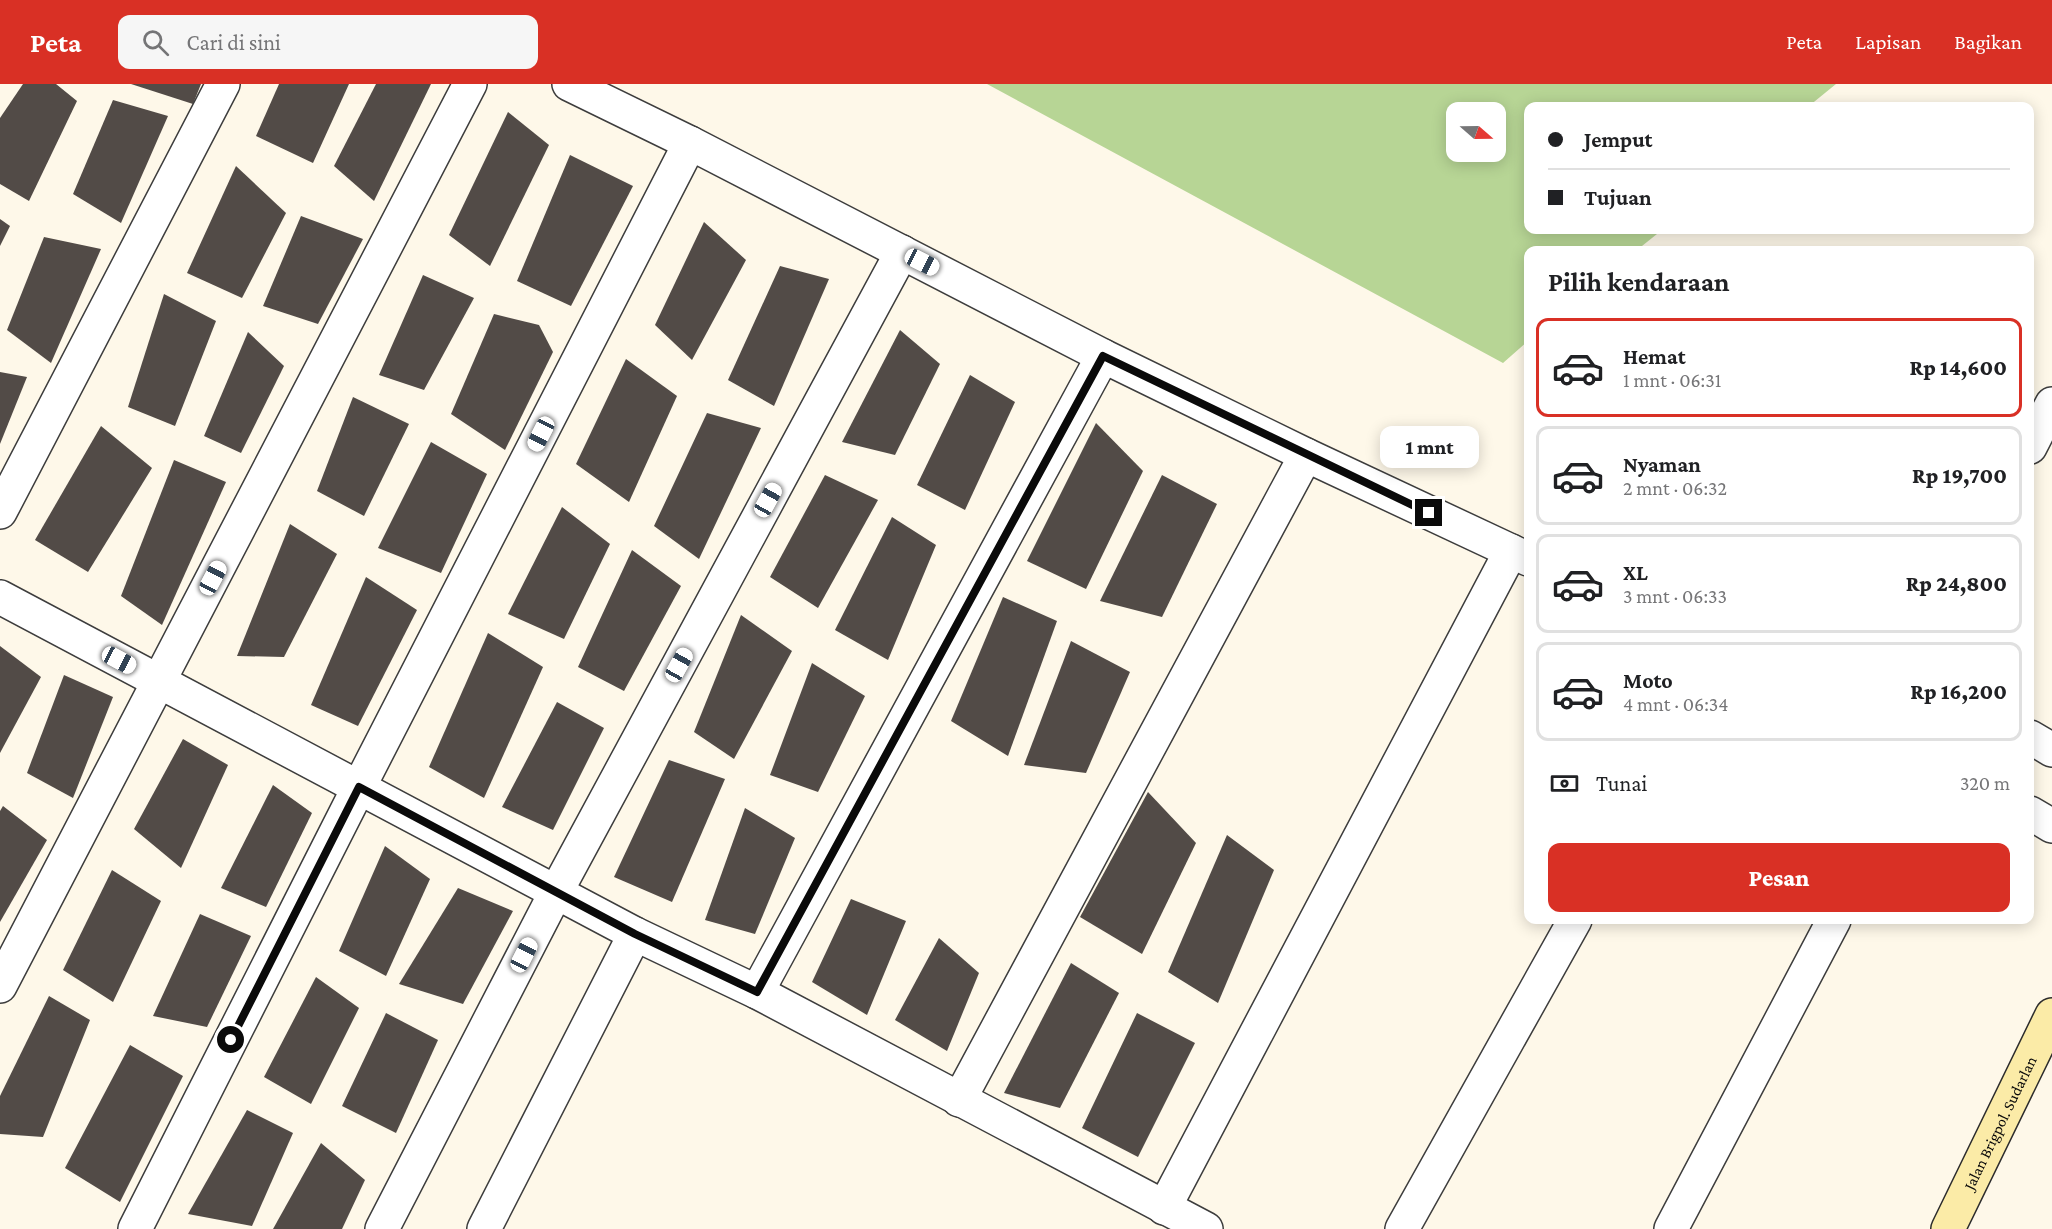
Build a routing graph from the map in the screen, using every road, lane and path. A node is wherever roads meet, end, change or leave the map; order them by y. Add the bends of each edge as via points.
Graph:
1 (223, 84) edge
2 (470, 84) edge
3 (570, 84) edge
4 (690, 143) junction
5 (902, 252) junction
6 (1103, 356) junction
7 (2052, 405) edge
8 (2034, 439) edge
9 (1306, 455) junction
10 (0, 512) edge
11 (1520, 555) edge
12 (0, 597) edge
13 (159, 681) junction
14 (2034, 739) edge
15 (2052, 750) edge
16 (359, 787) junction
17 (2034, 815) edge
18 (2052, 826) edge
19 (556, 892) junction
20 (1573, 924) edge
21 (1832, 924) edge
22 (635, 934) junction
23 (0, 986) edge
24 (757, 992) junction
25 (2052, 1015) edge
26 (960, 1100) junction
27 (1164, 1208) junction
28 (135, 1229) edge
29 (382, 1229) edge
30 (484, 1229) edge
31 (1206, 1229) edge
32 (1401, 1229) edge
33 (1671, 1229) edge
34 (1948, 1229) edge

1 - 10 street
2 - 13 street
3 - 4 street
4 - 5 street
4 - 16 street
5 - 6 street
5 - 19 street
6 - 9 street
6 - 24 street
7 - 8 street
9 - 11 street
9 - 26 street
11 - 27 street
12 - 13 street
13 - 16 street
13 - 23 street
14 - 15 street
16 - 19 street
16 - 28 street
17 - 18 street
19 - 22 street
19 - 29 street
20 - 32 street
21 - 33 street
22 - 24 street
22 - 30 street
24 - 26 street
25 - 34 main road, Jalan Brigpol. Sudarlan
26 - 27 street
27 - 31 street

